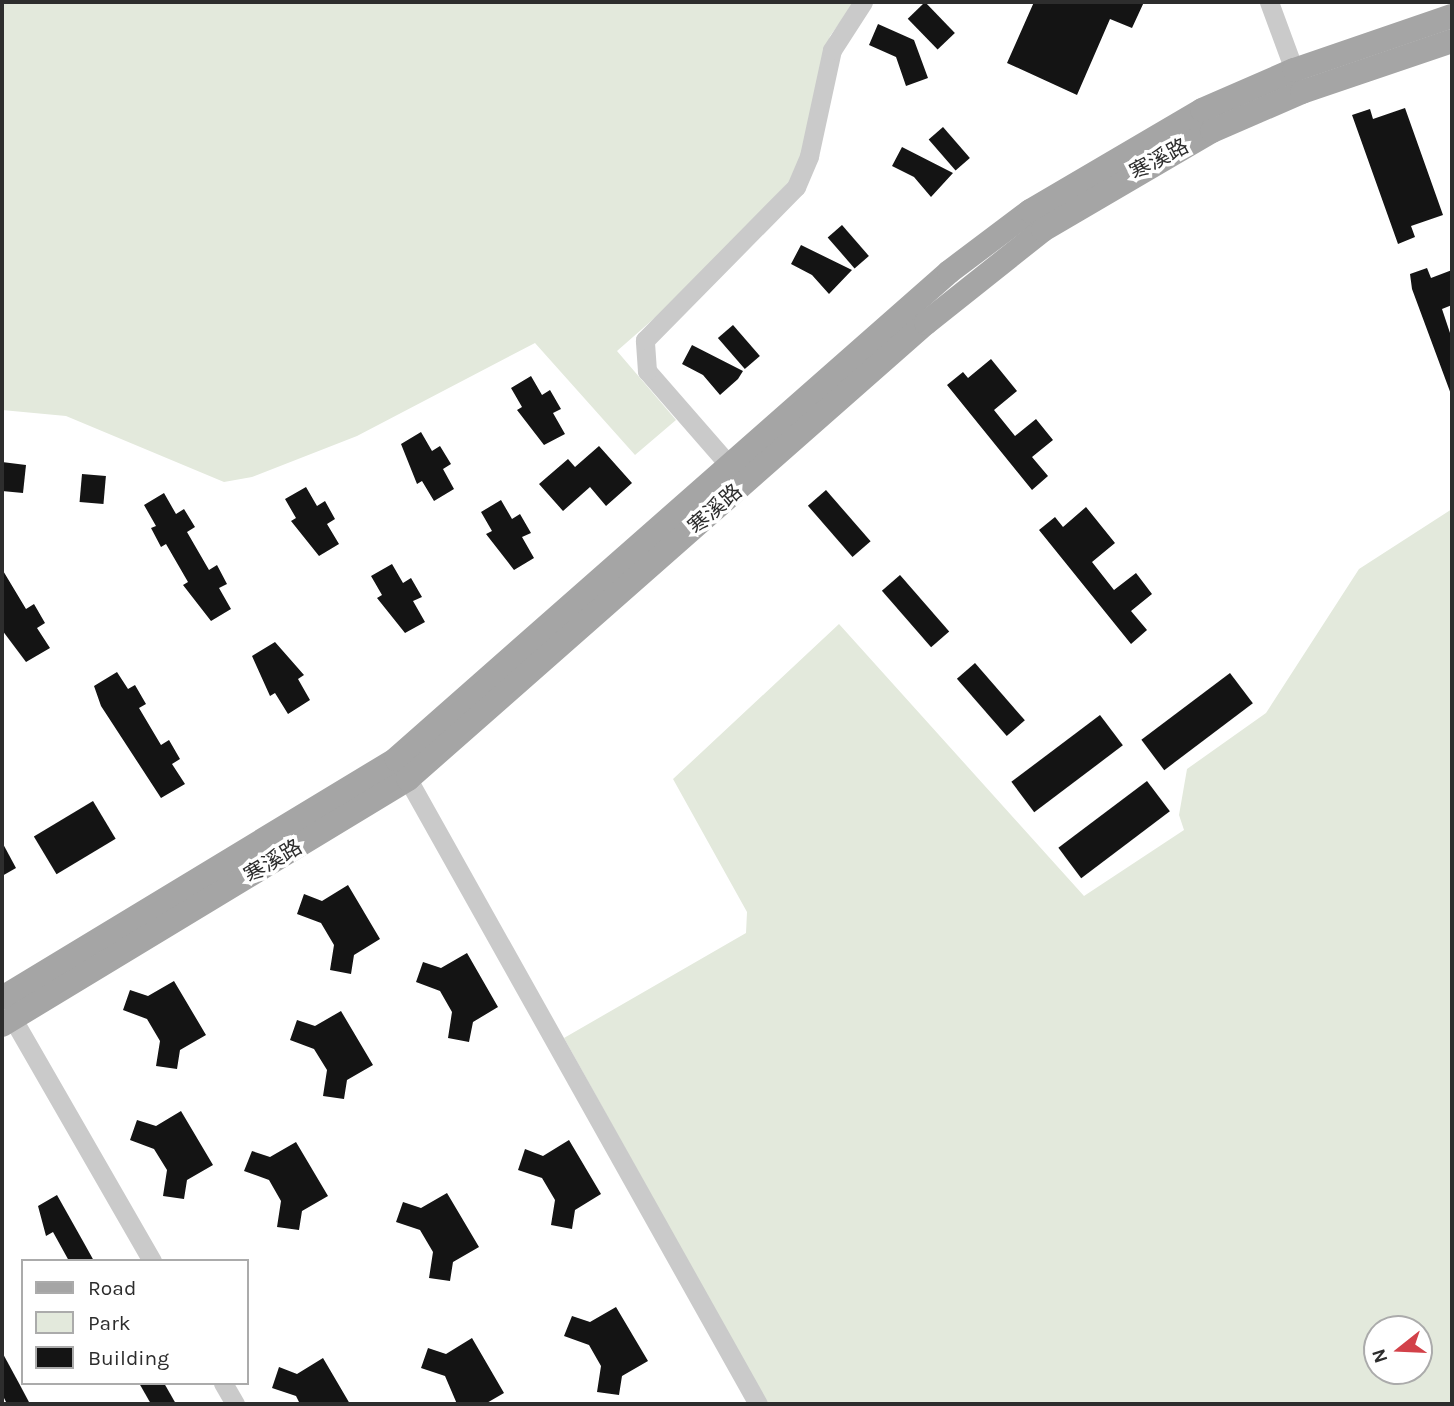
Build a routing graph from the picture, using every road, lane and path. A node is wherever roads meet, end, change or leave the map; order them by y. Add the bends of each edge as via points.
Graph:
1 (863, 2) edge
2 (1269, 2) edge
3 (1452, 16) edge
4 (1452, 41) edge
5 (1298, 81) junction
6 (729, 465) junction
7 (402, 769) junction
8 (5, 1010) edge
9 (151, 1259) edge
10 (224, 1385) edge
11 (750, 1402) edge
12 (235, 1404) edge

1 - 6 street via 832,50 809,156 796,187 652,329 643,346 648,371
2 - 5 street
3 - 5 main road, 寒溪路
4 - 5 main road, 寒溪路
5 - 6 main road, 寒溪路 via 1158,132 1030,211 949,272
5 - 7 main road, 寒溪路 via 1168,153 1003,259
6 - 7 main road, 寒溪路
7 - 8 main road, 寒溪路
7 - 11 street
8 - 9 street
10 - 12 street

